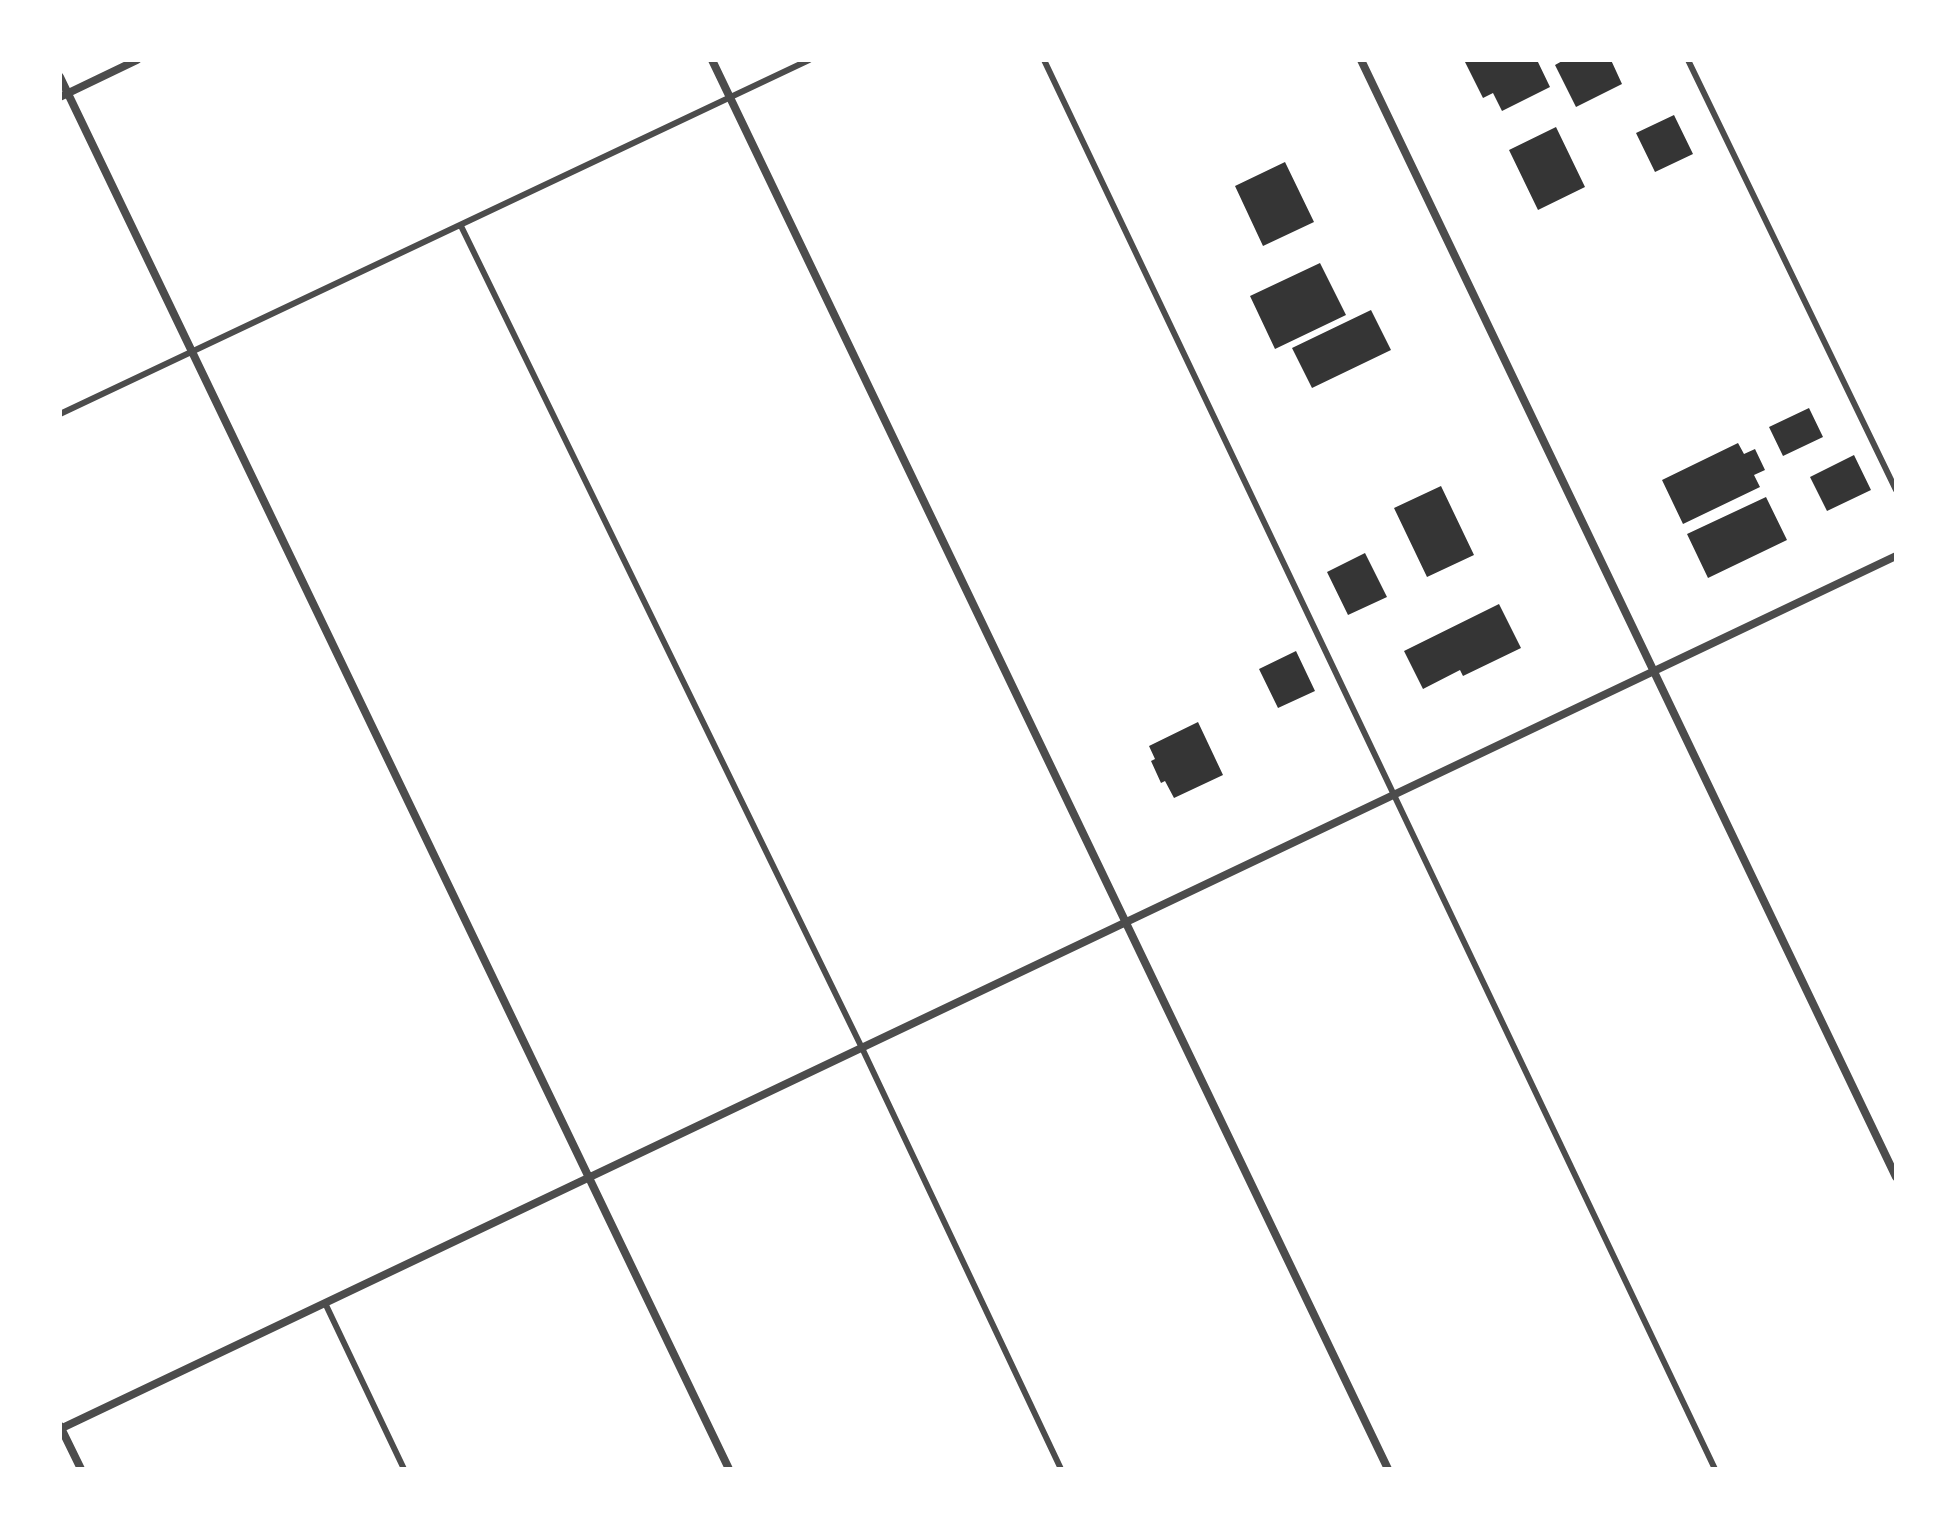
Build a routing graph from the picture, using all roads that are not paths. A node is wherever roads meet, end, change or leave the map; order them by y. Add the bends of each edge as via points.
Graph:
1 (137, 60) edge
2 (712, 60) edge
3 (809, 60) edge
4 (1044, 60) edge
5 (1361, 60) edge
6 (1688, 60) edge
7 (60, 77) edge
8 (64, 95) edge
9 (730, 97) junction
10 (461, 226) junction
11 (193, 353) junction
12 (60, 414) edge
13 (1896, 490) edge
14 (1896, 556) edge
15 (1654, 671) junction
16 (1394, 795) junction
17 (1127, 922) junction
18 (862, 1048) junction
19 (589, 1177) junction
20 (1896, 1177) edge
21 (325, 1303) junction
22 (60, 1427) edge
23 (81, 1469) edge
24 (404, 1469) edge
25 (729, 1469) edge
26 (1061, 1469) edge
27 (1388, 1469) edge
28 (1715, 1469) edge

1 - 8 street
2 - 9 street
3 - 9 lane
4 - 16 lane
5 - 15 street
6 - 13 lane
7 - 8 street
8 - 11 street
9 - 10 lane
9 - 17 street
10 - 11 lane
10 - 18 lane
11 - 12 lane
11 - 19 street
14 - 15 street
15 - 16 street
15 - 20 street
16 - 17 street
16 - 28 lane
17 - 18 street
17 - 27 street
18 - 19 street
18 - 26 lane
19 - 21 street
19 - 25 street
21 - 22 street
21 - 24 lane
22 - 23 street

